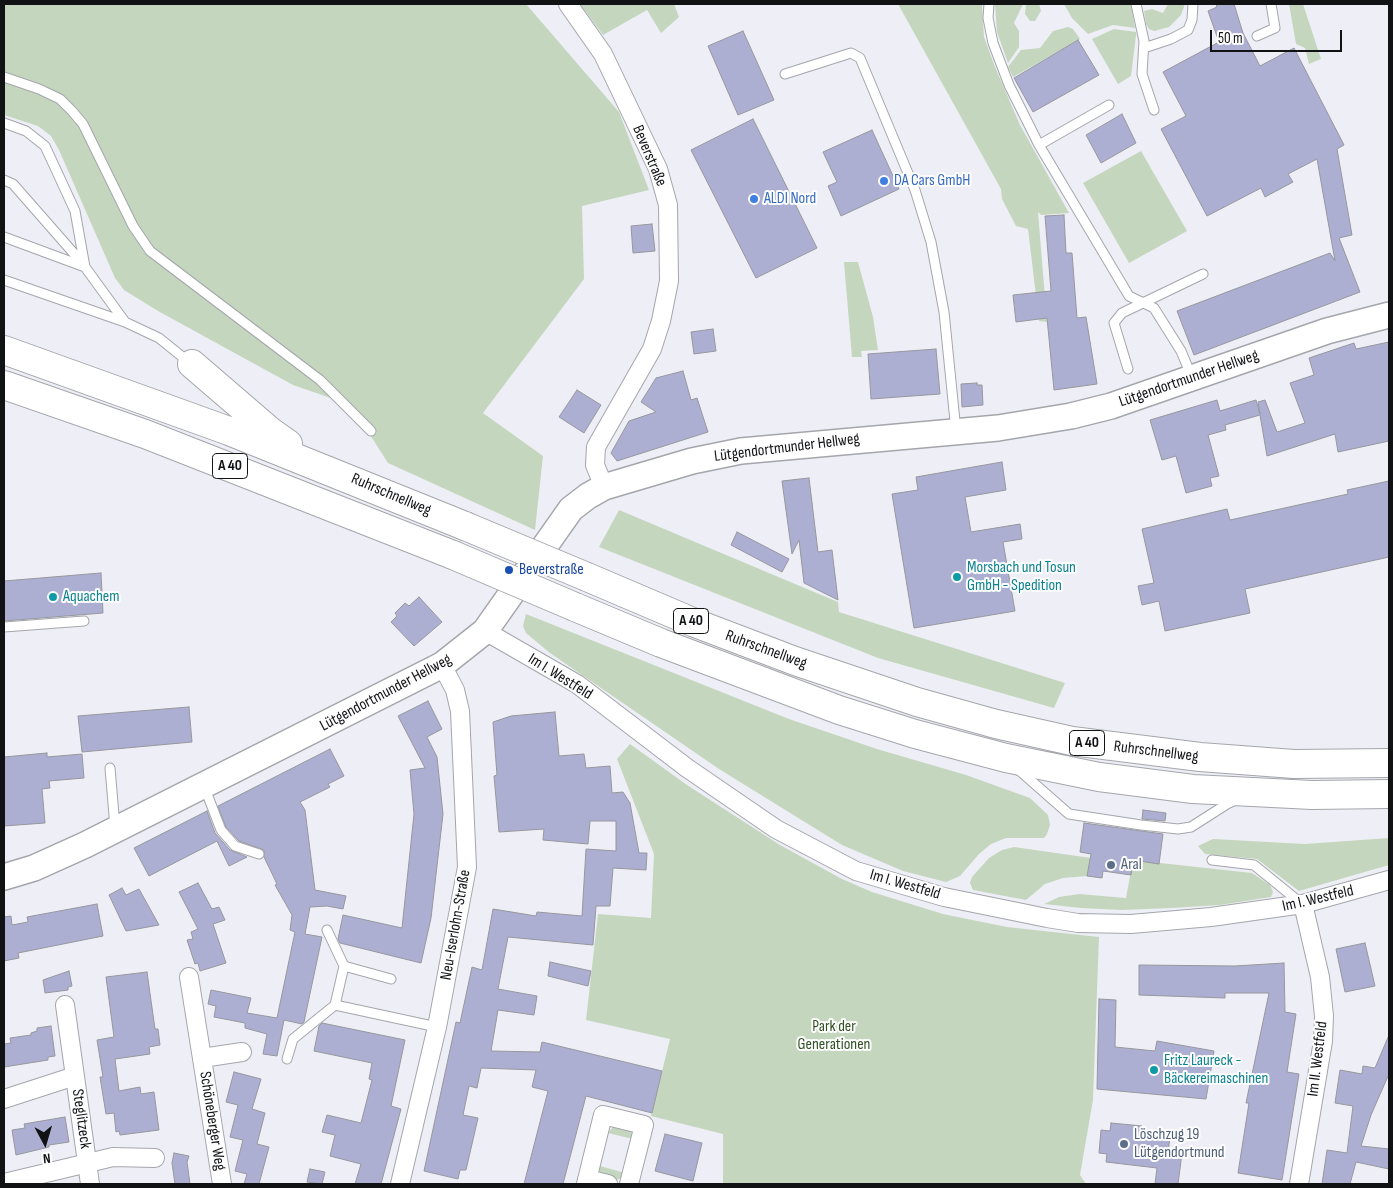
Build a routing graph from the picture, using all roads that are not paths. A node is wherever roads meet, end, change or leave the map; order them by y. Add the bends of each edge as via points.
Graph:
1 (568, 4) edge
2 (989, 4) edge
3 (1136, 4) edge
4 (1193, 4) edge
5 (1271, 4) edge
6 (1257, 36) dead end
7 (1144, 48) junction
8 (785, 74) dead end
9 (4, 77) edge
10 (1109, 105) dead end
11 (1154, 110) dead end
12 (4, 123) edge
13 (1039, 144) junction
14 (4, 180) edge
15 (4, 238) edge
16 (85, 267) junction
17 (1202, 274) dead end
18 (4, 280) edge
19 (1144, 303) junction
20 (1389, 315) edge
21 (125, 322) junction
22 (4, 350) edge
23 (192, 364) joint
24 (1128, 369) dead end
25 (1192, 378) junction
26 (4, 385) edge
27 (371, 430) dead end
28 (956, 431) junction
29 (349, 477) junction
30 (604, 487) junction
31 (84, 620) dead end
32 (4, 626) edge
33 (485, 631) junction
34 (442, 665) junction
35 (974, 750) junction
36 (1389, 763) edge
37 (110, 768) dead end
38 (204, 786) junction
39 (1283, 794) junction
40 (1389, 794) edge
41 (116, 830) junction
42 (258, 854) dead end
43 (1212, 860) dead end
44 (4, 877) edge
45 (1389, 880) edge
46 (1303, 904) junction
47 (327, 930) dead end
48 (344, 966) junction
49 (189, 977) dead end
50 (391, 979) dead end
51 (65, 1005) dead end
52 (335, 1005) junction
53 (437, 1027) junction
54 (242, 1052) dead end
55 (202, 1058) junction
56 (287, 1060) dead end
57 (75, 1076) junction
58 (4, 1099) edge
59 (155, 1158) dead end
60 (87, 1162) junction
61 (4, 1182) edge
62 (586, 1182) edge
63 (90, 1184) edge
64 (222, 1184) edge
65 (400, 1184) edge
66 (608, 1184) edge
67 (629, 1184) edge
68 (1299, 1184) edge

1 - 30 street, Beverstraße via 603,54 658,169 668,204 669,281 662,313 652,349 596,447 595,465
2 - 13 lane via 993,43 1009,85
3 - 7 lane
4 - 7 lane via 1188,30 1171,40
5 - 6 lane via 1275,28
7 - 11 lane via 1142,74
8 - 28 lane via 851,53 860,58 915,190 931,242 944,312
9 - 27 lane via 46,92 72,110 83,124 133,226 150,251 320,380
10 - 13 lane
12 - 16 lane via 26,131 46,146 75,211
13 - 19 lane via 1129,296
14 - 16 lane via 13,184
15 - 16 lane
16 - 21 lane
17 - 19 lane
18 - 21 lane
19 - 24 lane via 1122,313 1114,323
19 - 25 lane via 1154,308 1181,351
20 - 25 main road, Lütgendortmunder Hellweg via 1327,331
21 - 23 lane via 159,338
22 - 29 highway, Ruhrschnellweg / A 40
23 - 29 highway via 271,432 300,452
25 - 28 main road, Lütgendortmunder Hellweg via 1086,412 998,428
26 - 35 highway, Ruhrschnellweg / A 40, bridge via 145,434 780,689
28 - 30 main road, Lütgendortmunder Hellweg via 741,451 692,461
29 - 36 highway, Ruhrschnellweg / A 40, bridge via 695,623 917,702 996,724 1072,741 1162,754 1294,764
30 - 33 main road, Lütgendortmunder Hellweg via 571,509
31 - 32 lane
33 - 34 main road, Lütgendortmunder Hellweg
33 - 46 street, Im I. Westfeld via 577,684 672,757 776,829 856,871 1015,913 1078,923 1131,924
34 - 38 main road, Lütgendortmunder Hellweg
34 - 53 street, Neu-Iserlohn-Straße via 455,690 460,711 467,843 463,892
35 - 39 highway, Ruhrschnellweg / A 40 via 1099,777 1193,789
35 - 39 lane via 1010,764 1054,803 1069,814 1078,816 1178,829 1190,827 1237,800
37 - 41 lane
38 - 41 main road, Lütgendortmunder Hellweg
38 - 42 lane via 221,830 235,846
39 - 40 highway, Ruhrschnellweg / A 40
41 - 44 main road, Lütgendortmunder Hellweg via 34,868
43 - 46 lane via 1254,865
45 - 46 street, Im I. Westfeld
46 - 68 street, Im II. Westfeld via 1320,977 1324,1016 1323,1040
47 - 48 lane
48 - 50 lane
48 - 52 lane
49 - 55 street, Schöneberger Weg
51 - 57 street, Steglitzeck
52 - 53 lane
52 - 56 lane via 293,1039
53 - 65 street, Neu-Iserlohn-Straße
54 - 55 street, Schöneberger Weg
55 - 64 street, Schöneberger Weg
57 - 58 street, Steglitzeck
57 - 60 street, Steglitzeck
59 - 60 street via 113,1157
60 - 61 street
60 - 63 street, Steglitzeck
62 - 66 street
62 - 67 street via 603,1115 644,1126

